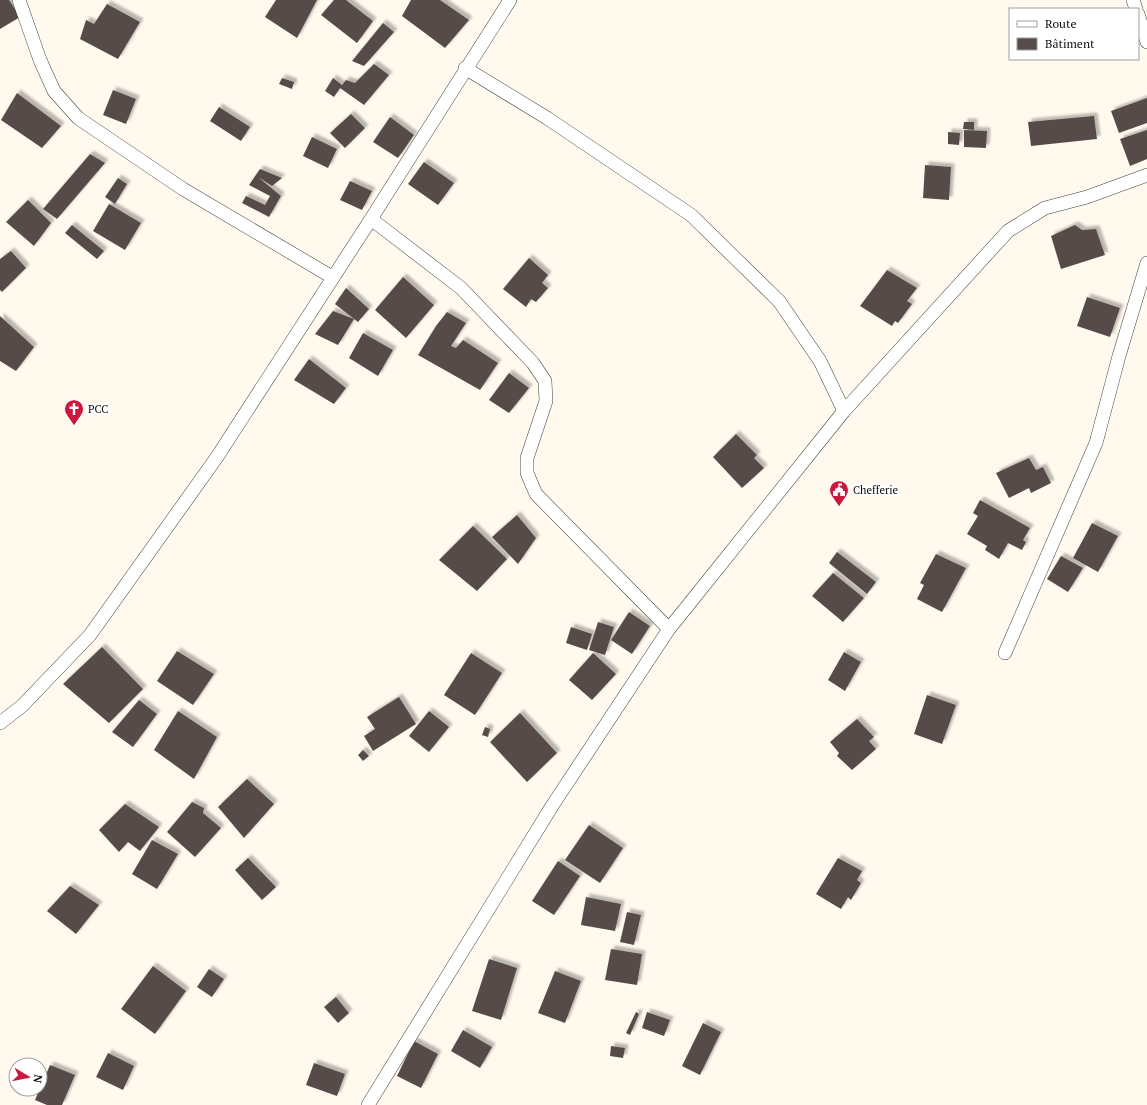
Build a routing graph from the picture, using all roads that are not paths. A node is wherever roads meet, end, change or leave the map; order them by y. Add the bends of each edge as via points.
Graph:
1 (20, 0) edge
2 (510, 0) edge
3 (1139, 17) edge
4 (1147, 42) edge
5 (465, 68) junction
6 (1147, 175) edge
7 (371, 219) junction
8 (1147, 263) edge
9 (332, 277) junction
10 (844, 411) junction
11 (669, 629) junction
12 (1005, 653) dead end
13 (0, 723) edge
14 (368, 1105) edge

1 - 9 street via 40,60 54,91 78,118 183,189
2 - 5 street
3 - 4 street
5 - 7 street
5 - 10 street via 547,118 691,215 779,301 820,360
6 - 10 street via 1086,197 1045,208 1008,231
7 - 9 street
7 - 11 street via 461,288 533,363 545,381 546,401 527,458 527,473 536,494
8 - 12 street via 1096,443
9 - 13 street via 217,457 90,635 22,706
10 - 11 street
11 - 14 street via 552,806

